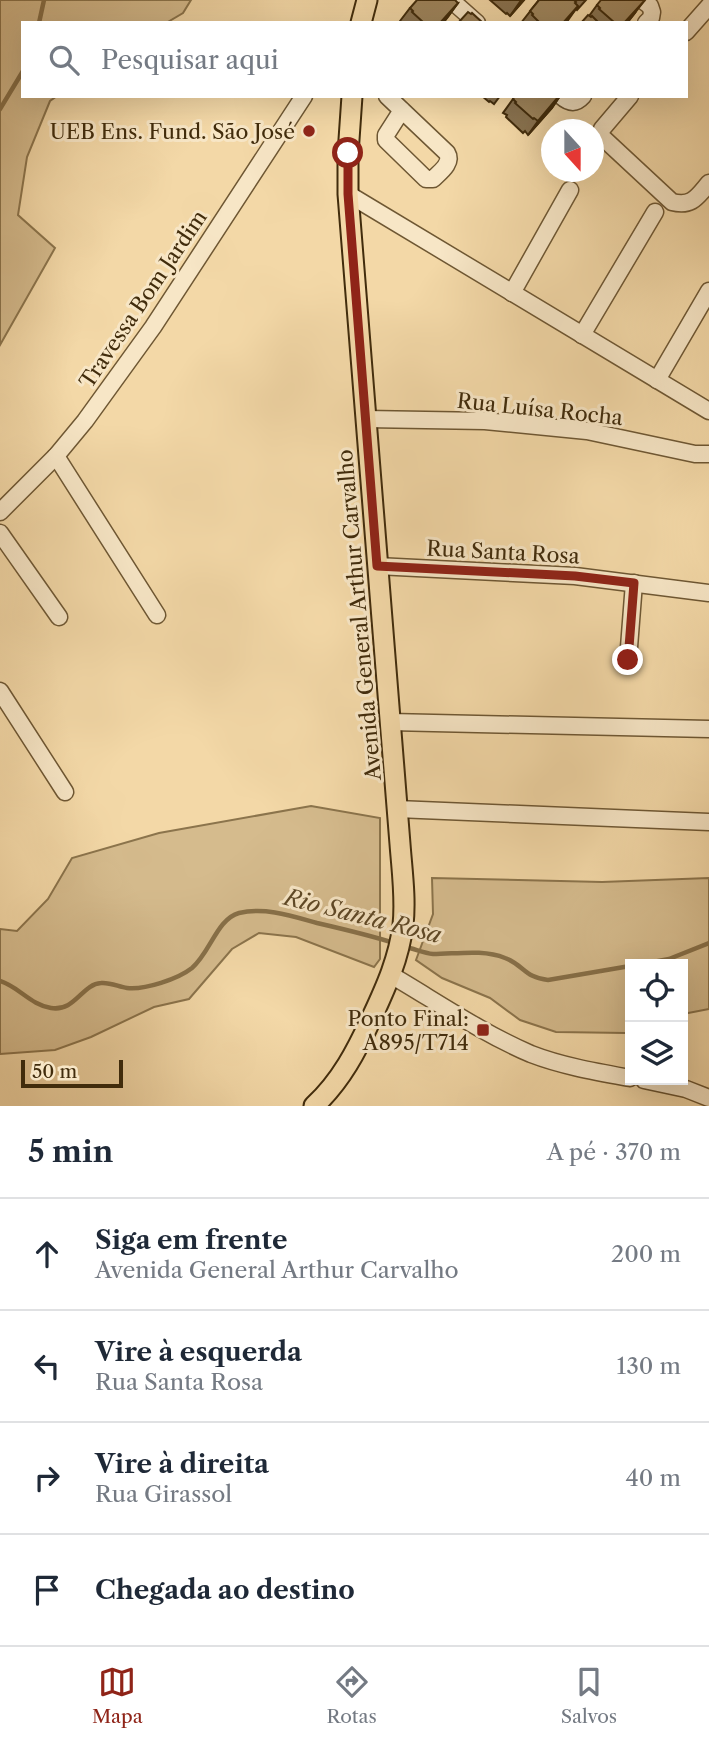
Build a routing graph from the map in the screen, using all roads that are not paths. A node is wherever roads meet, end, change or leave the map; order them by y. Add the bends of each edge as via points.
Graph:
1 (451, 0) edge
2 (642, 0) edge
3 (709, 6) edge
4 (475, 21) edge
5 (648, 21) edge
6 (688, 30) edge
7 (303, 98) edge
8 (352, 98) edge
9 (389, 98) edge
10 (563, 98) edge
11 (581, 98) edge
12 (628, 98) edge
13 (402, 110) dead end
14 (709, 183) edge
15 (570, 190) dead end
16 (348, 194) junction
17 (655, 212) dead end
18 (709, 291) edge
19 (512, 293) junction
20 (582, 335) junction
21 (657, 380) junction
22 (709, 411) edge
23 (366, 419) junction
24 (709, 454) edge
25 (56, 456) junction
26 (0, 512) edge
27 (0, 533) edge
28 (377, 566) junction
29 (634, 583) junction
30 (709, 593) edge
31 (157, 615) dead end
32 (60, 617) dead end
33 (628, 660) dead end
34 (0, 691) edge
35 (390, 722) junction
36 (709, 729) edge
37 (65, 793) dead end
38 (397, 809) junction
39 (709, 822) edge
40 (394, 968) junction
41 (625, 1076) edge
42 (667, 1085) edge
43 (709, 1098) edge
44 (325, 1102) edge

1 - 4 street
2 - 5 street via 652,12
3 - 6 street
7 - 25 street, Travessa Bom Jardim via 153,327
8 - 16 main road, Avenida General Arthur Carvalho
9 - 13 street
10 - 11 street via 571,103
12 - 14 street via 601,129 601,136 672,202 694,200
15 - 19 street
16 - 19 street
16 - 23 main road, Avenida General Arthur Carvalho
17 - 20 street
18 - 21 street
19 - 20 street
20 - 21 street
21 - 22 street
23 - 24 street, Rua Luísa Rocha via 498,422 587,431
23 - 28 main road, Avenida General Arthur Carvalho
25 - 26 street, Travessa Bom Jardim
25 - 31 street
27 - 32 street
28 - 29 street, Rua Santa Rosa
28 - 35 main road, Avenida General Arthur Carvalho
29 - 30 street, Rua Santa Rosa
29 - 33 street
34 - 37 street
35 - 36 street
35 - 38 main road, Avenida General Arthur Carvalho
38 - 39 street
38 - 40 main road, Avenida General Arthur Carvalho via 403,925
40 - 41 street via 483,1030 533,1054
40 - 44 main road, Avenida General Arthur Carvalho via 366,1031
42 - 43 street

